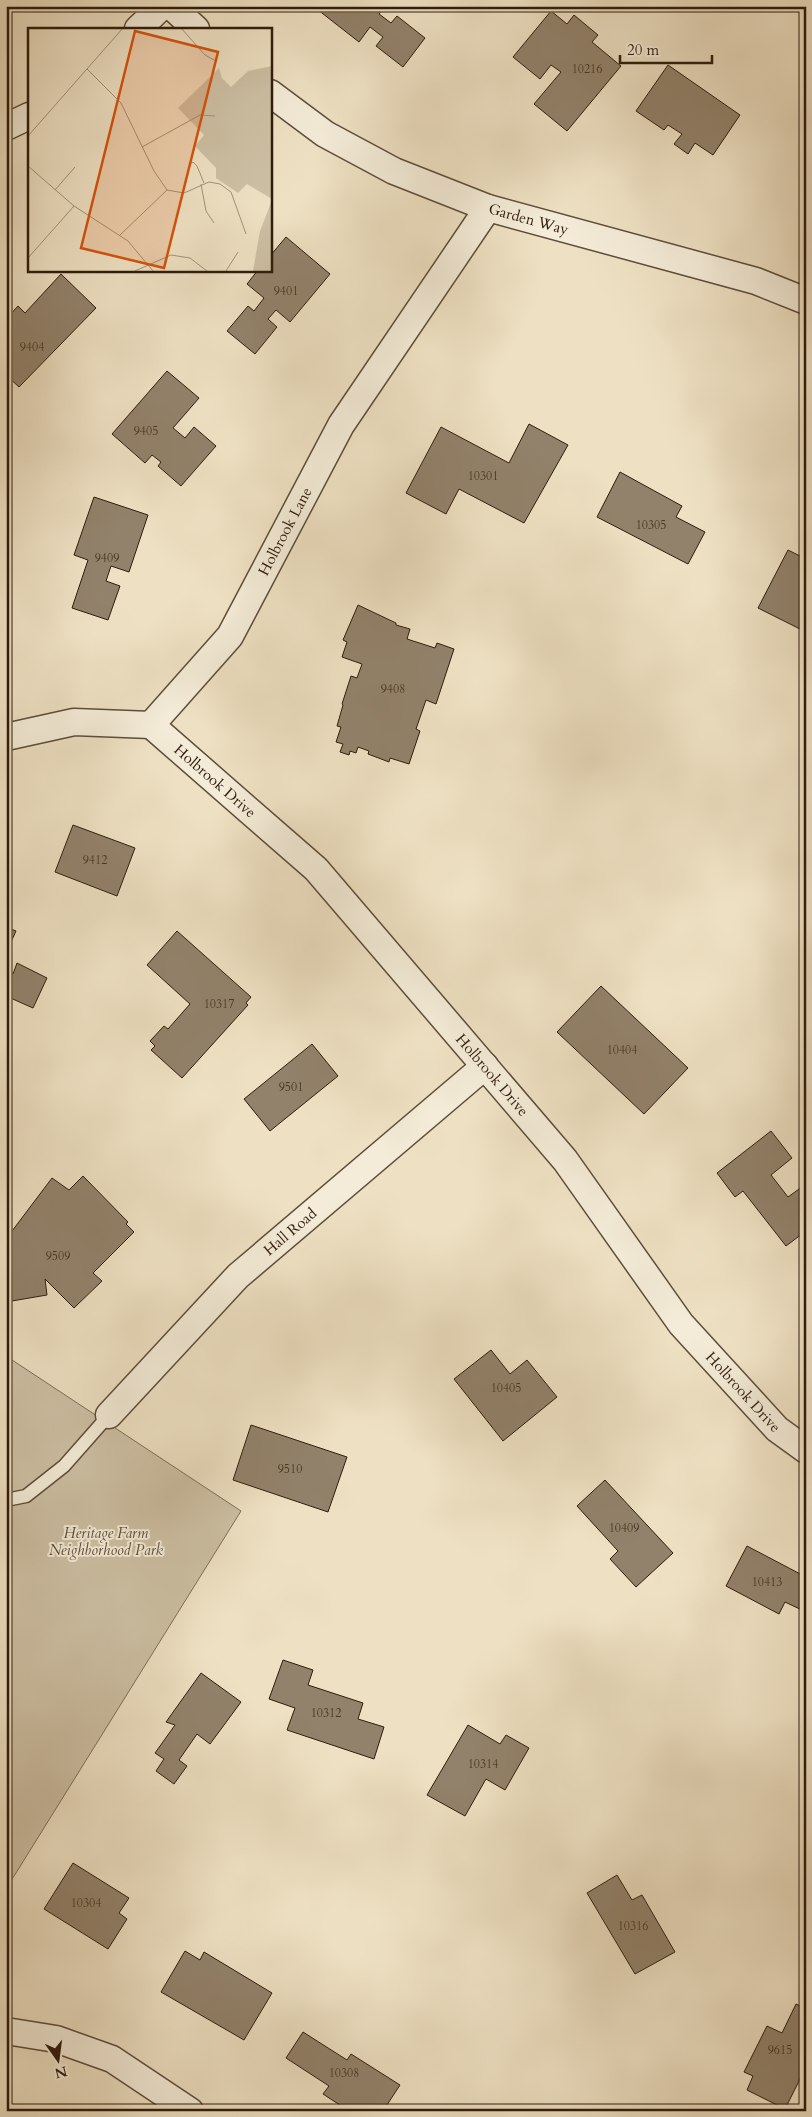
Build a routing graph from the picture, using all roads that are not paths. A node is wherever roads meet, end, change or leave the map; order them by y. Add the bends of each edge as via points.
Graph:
1 (162, 6) edge
2 (171, 6) edge
3 (139, 28) edge
4 (195, 28) edge
5 (271, 94) edge
6 (28, 116) edge
7 (6, 127) edge
8 (488, 208) junction
9 (806, 301) edge
10 (151, 725) junction
11 (6, 737) edge
12 (485, 1066) junction
13 (109, 1415) joint
14 (806, 1450) edge
15 (6, 1500) edge
16 (6, 2031) edge
17 (190, 2111) edge

1 - 3 street
2 - 4 street
5 - 8 street, Garden Way via 325,134 394,171
6 - 7 street
8 - 9 street, Garden Way via 756,281
8 - 10 street, Holbrook Lane via 341,425 230,636
10 - 11 street via 74,722
10 - 12 street, Holbrook Drive via 316,869
12 - 13 street, Hall Road via 238,1276
12 - 14 street, Holbrook Drive via 565,1160 681,1324 777,1429
13 - 15 lane via 64,1466 26,1496
16 - 17 street via 56,2038 112,2059

